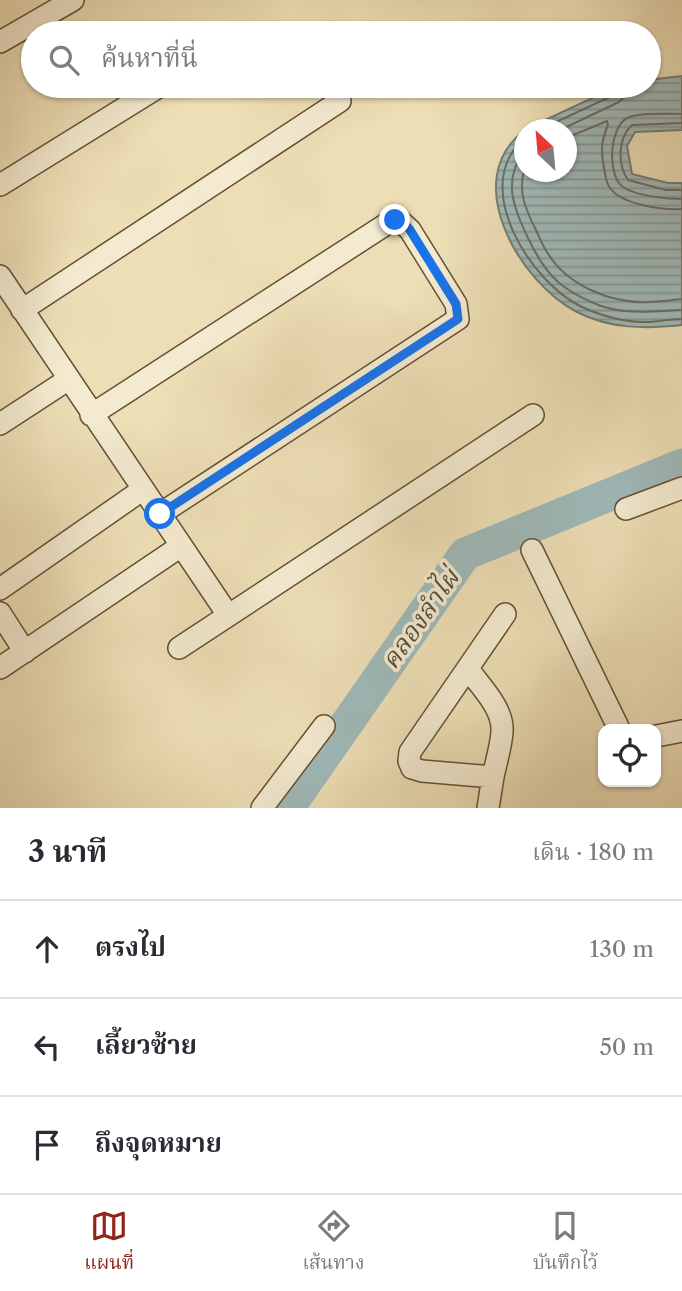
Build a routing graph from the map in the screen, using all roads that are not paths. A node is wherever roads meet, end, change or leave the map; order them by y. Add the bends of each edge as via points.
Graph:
1 (73, 0) edge
2 (36, 21) edge
3 (21, 30) edge
4 (0, 42) edge
5 (141, 98) edge
6 (340, 101) dead end
7 (0, 185) edge
8 (1, 279) edge
9 (22, 310) junction
10 (69, 379) junction
11 (91, 415) junction
12 (533, 415) dead end
13 (0, 424) edge
14 (682, 488) edge
15 (142, 490) junction
16 (626, 509) dead end
17 (160, 514) junction
18 (181, 546) junction
19 (531, 550) dead end
20 (0, 589) edge
21 (0, 613) edge
22 (505, 614) dead end
23 (228, 615) junction
24 (179, 648) dead end
25 (25, 652) junction
26 (0, 668) edge
27 (468, 669) junction
28 (617, 724) edge
29 (324, 726) dead end
30 (682, 731) edge
31 (661, 735) edge
32 (493, 777) junction
33 (262, 808) edge
34 (488, 808) edge

1 - 2 street
3 - 4 street
5 - 7 street
6 - 9 street
8 - 9 street
9 - 10 street
10 - 11 street
10 - 13 street
11 - 15 street
11 - 17 street via 388,223 400,220 410,230 456,304 458,319
12 - 23 street
14 - 16 street
15 - 17 street
15 - 20 street
17 - 18 street
18 - 23 street
18 - 25 street
19 - 28 street
21 - 25 street
22 - 27 street
23 - 24 street
25 - 26 street
27 - 32 street via 496,707 503,730
27 - 32 street via 410,752 409,761 412,768 422,771
29 - 33 street
30 - 31 street
32 - 34 street

